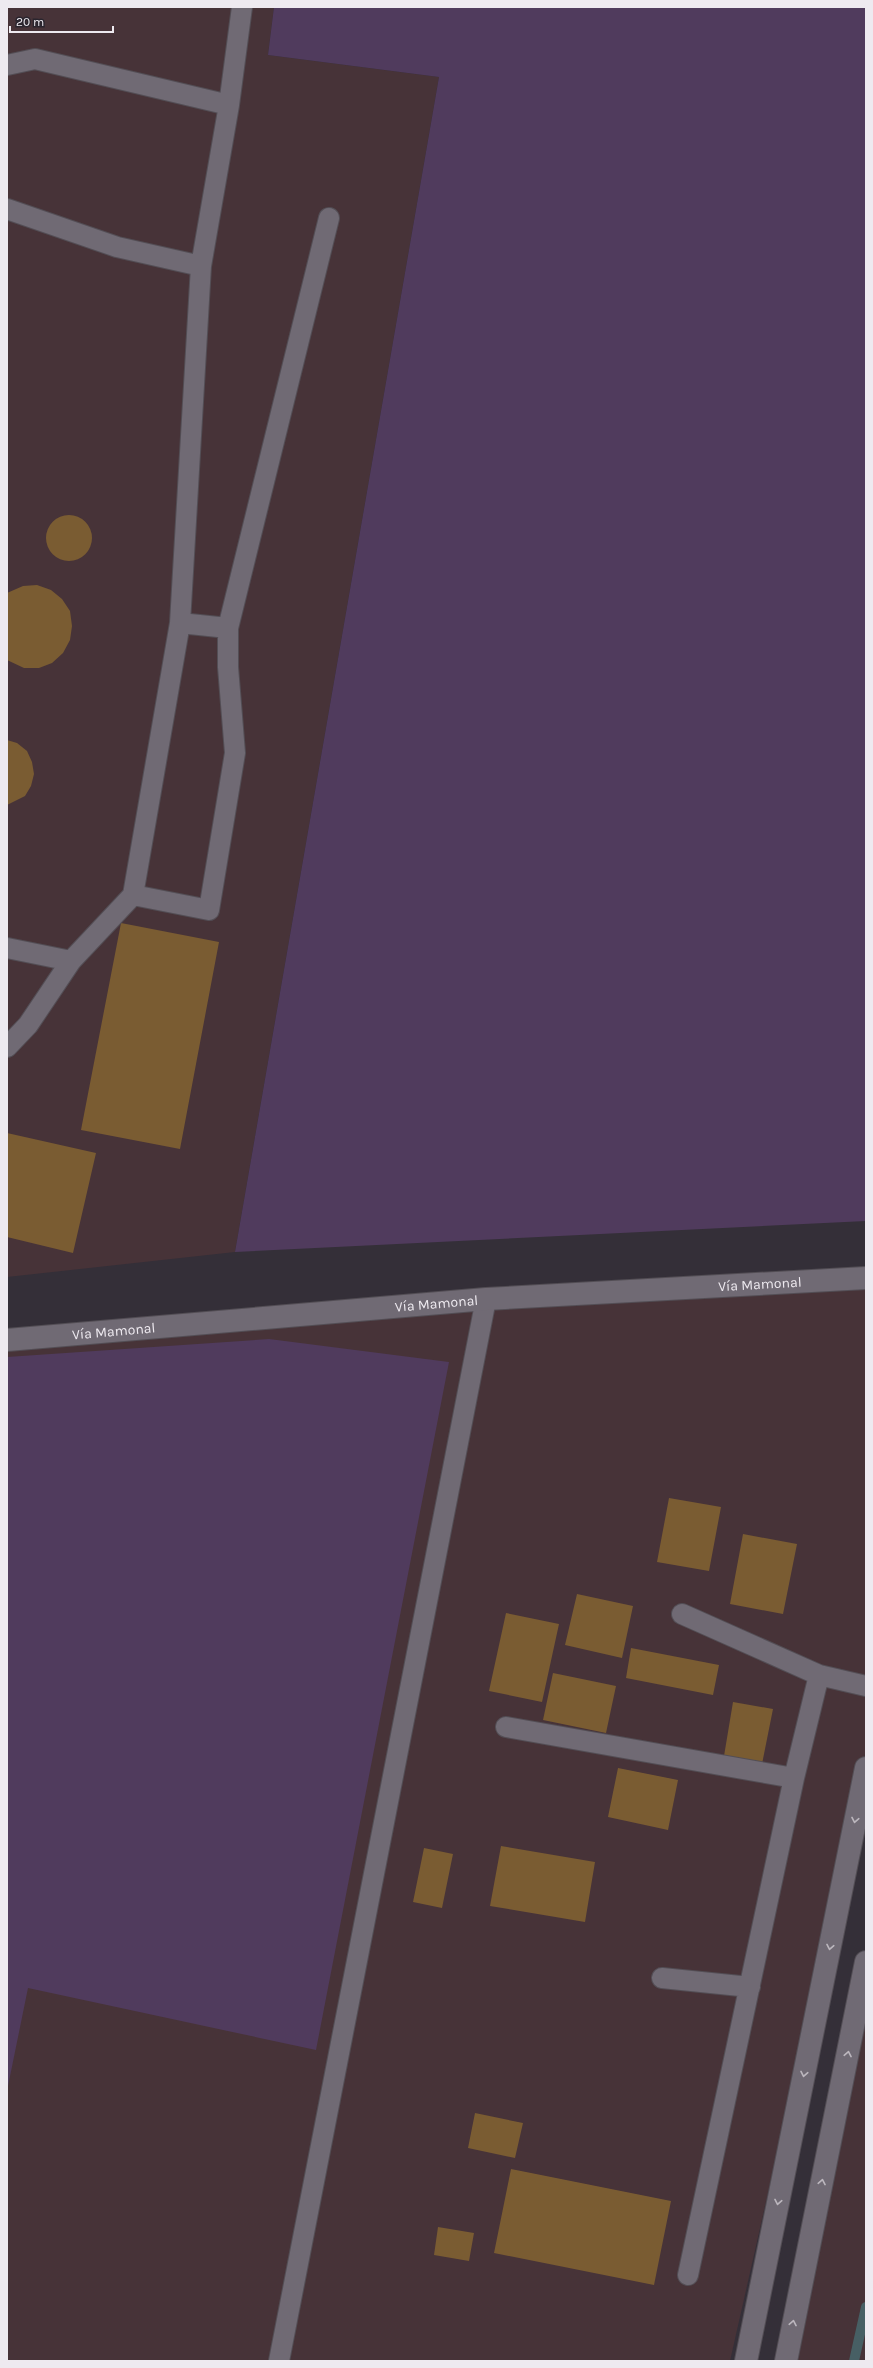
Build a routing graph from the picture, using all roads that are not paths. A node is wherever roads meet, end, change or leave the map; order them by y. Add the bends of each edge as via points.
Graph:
1 (242, 7) edge
2 (7, 65) edge
3 (229, 105) junction
4 (7, 210) edge
5 (329, 218) dead end
6 (201, 266) junction
7 (180, 623) junction
8 (228, 628) junction
9 (133, 895) junction
10 (7, 948) edge
11 (71, 961) junction
12 (7, 1047) edge
13 (866, 1278) edge
14 (486, 1299) junction
15 (7, 1340) edge
16 (682, 1614) dead end
17 (820, 1675) junction
18 (866, 1686) edge
19 (506, 1726) dead end
20 (866, 1768) edge
21 (794, 1778) junction
22 (866, 1962) edge
23 (662, 1978) dead end
24 (750, 1988) junction
25 (688, 2275) dead end
26 (279, 2361) edge
27 (746, 2361) edge
28 (786, 2361) edge

1 - 3 lane
2 - 3 lane via 35,60
3 - 6 lane
4 - 6 lane via 117,247
5 - 8 lane
6 - 7 lane
7 - 8 lane
7 - 9 lane
8 - 9 lane via 228,667 235,753 209,910
9 - 11 lane
10 - 11 lane
11 - 12 lane via 28,1025
13 - 14 street, Vía Mamonal
14 - 15 street, Vía Mamonal
14 - 26 lane
16 - 17 lane
17 - 18 lane
17 - 21 lane
19 - 21 lane
20 -> 27 street
21 - 24 lane
28 -> 22 street
23 - 24 lane
24 - 25 lane

